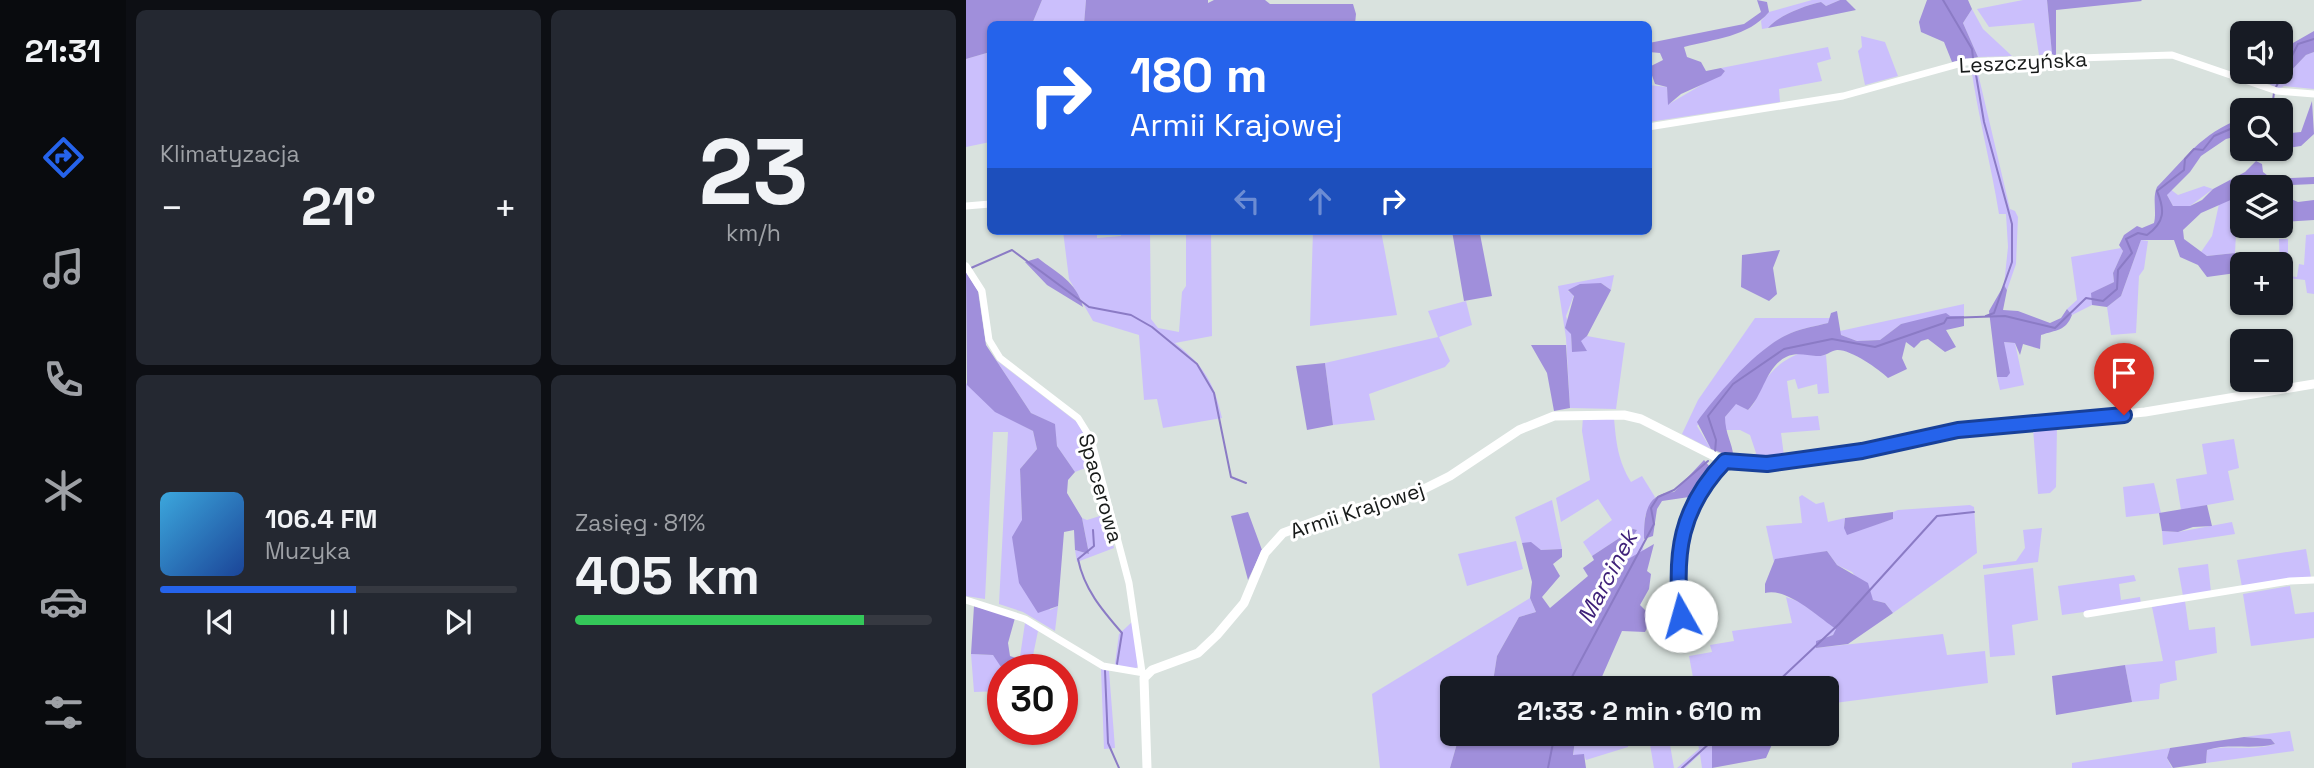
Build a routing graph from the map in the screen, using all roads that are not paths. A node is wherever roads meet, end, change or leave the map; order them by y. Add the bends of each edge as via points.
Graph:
1 (2314, 94) edge
2 (1652, 126) edge
3 (987, 204) edge
4 (966, 206) edge
5 (966, 266) edge
6 (2314, 384) edge
7 (1725, 461) junction
8 (2314, 580) edge
9 (966, 600) edge
10 (2087, 614) dead end
11 (1681, 616) dead end
12 (1144, 673) junction
13 (1147, 768) edge

1 - 2 street, Leszczyńska via 2277,91 2172,55 1973,62 1843,96
3 - 4 street
5 - 12 street, Spacerowa via 982,291 989,340 1000,358 1078,418 1091,439 1129,583
6 - 7 street, Armii Krajowej via 2145,412 1958,430 1767,464
7 - 11 street via 1705,483 1685,527 1676,570
7 - 12 street, Armii Krajowej via 1654,424 1624,415 1542,419 1422,490 1283,533 1265,553 1244,603 1217,635 1198,653
8 - 10 street
9 - 12 street via 1025,619 1103,666
12 - 13 street

